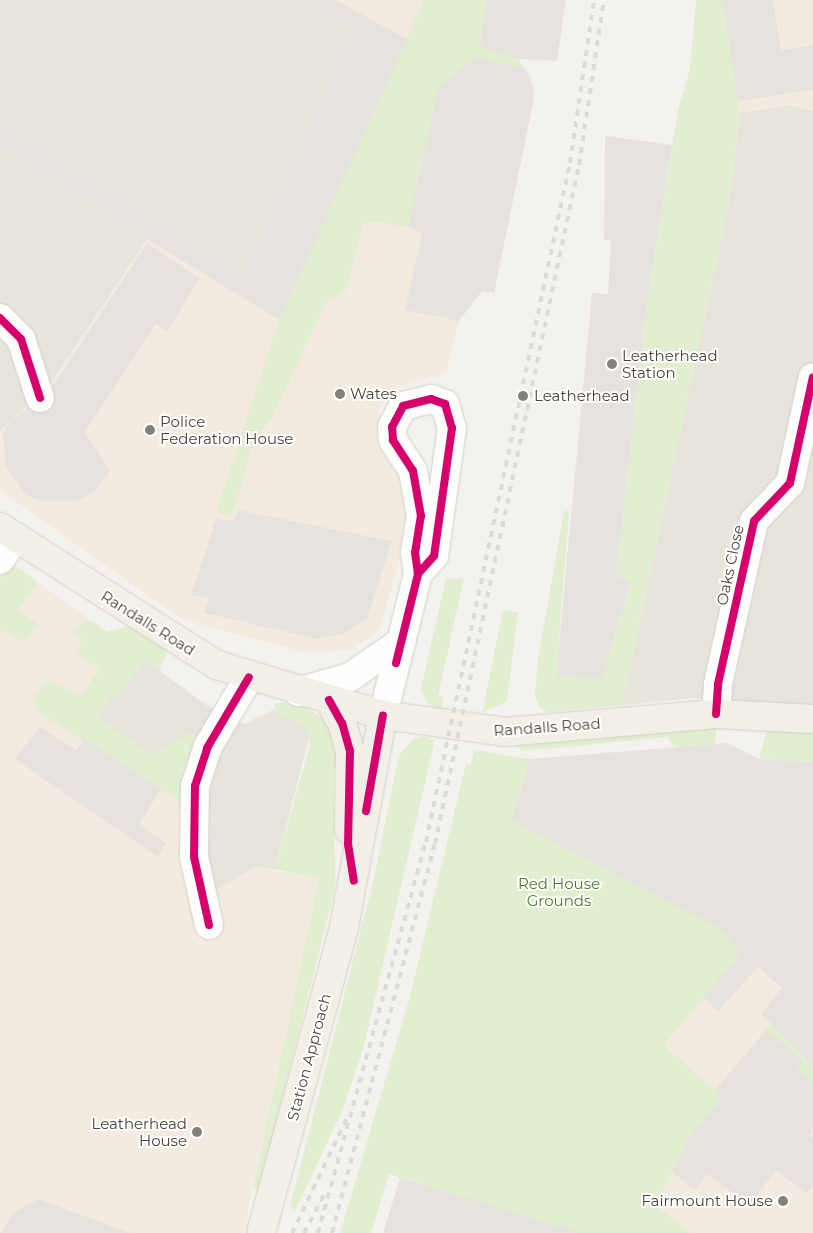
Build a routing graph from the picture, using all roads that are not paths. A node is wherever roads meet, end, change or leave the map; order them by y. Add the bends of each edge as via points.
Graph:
1 (0, 318) edge
2 (813, 377) edge
3 (40, 398) dead end
4 (8, 532) edge
5 (0, 560) edge
6 (418, 574) junction
7 (402, 641) junction
8 (249, 677) junction
9 (298, 692) junction
10 (330, 700) junction
11 (716, 714) junction
12 (382, 715) junction
13 (813, 719) edge
14 (354, 881) junction
15 (209, 925) dead end
16 (261, 1233) edge

1 - 3 street via 21,339
2 - 11 street, Oaks Close via 790,484 754,521 718,684
4 - 5 street
4 - 8 main road, Randalls Road via 190,651
6 - 6 street via 420,494 413,472 393,440 392,427 403,406 431,398 445,404 452,428 436,548
6 - 7 street
7 - 9 street via 350,677
7 - 12 street
8 - 9 main road, Randalls Road
8 - 15 street via 207,748 196,786 194,857
9 - 10 main road, Randalls Road
10 - 12 main road, Randalls Road
10 - 14 main road, Station Approach via 342,723 350,751 348,844
11 - 12 main road, Randalls Road via 505,732
11 - 13 main road, Randalls Road
12 - 14 main road, Station Approach
14 - 16 main road, Station Approach

